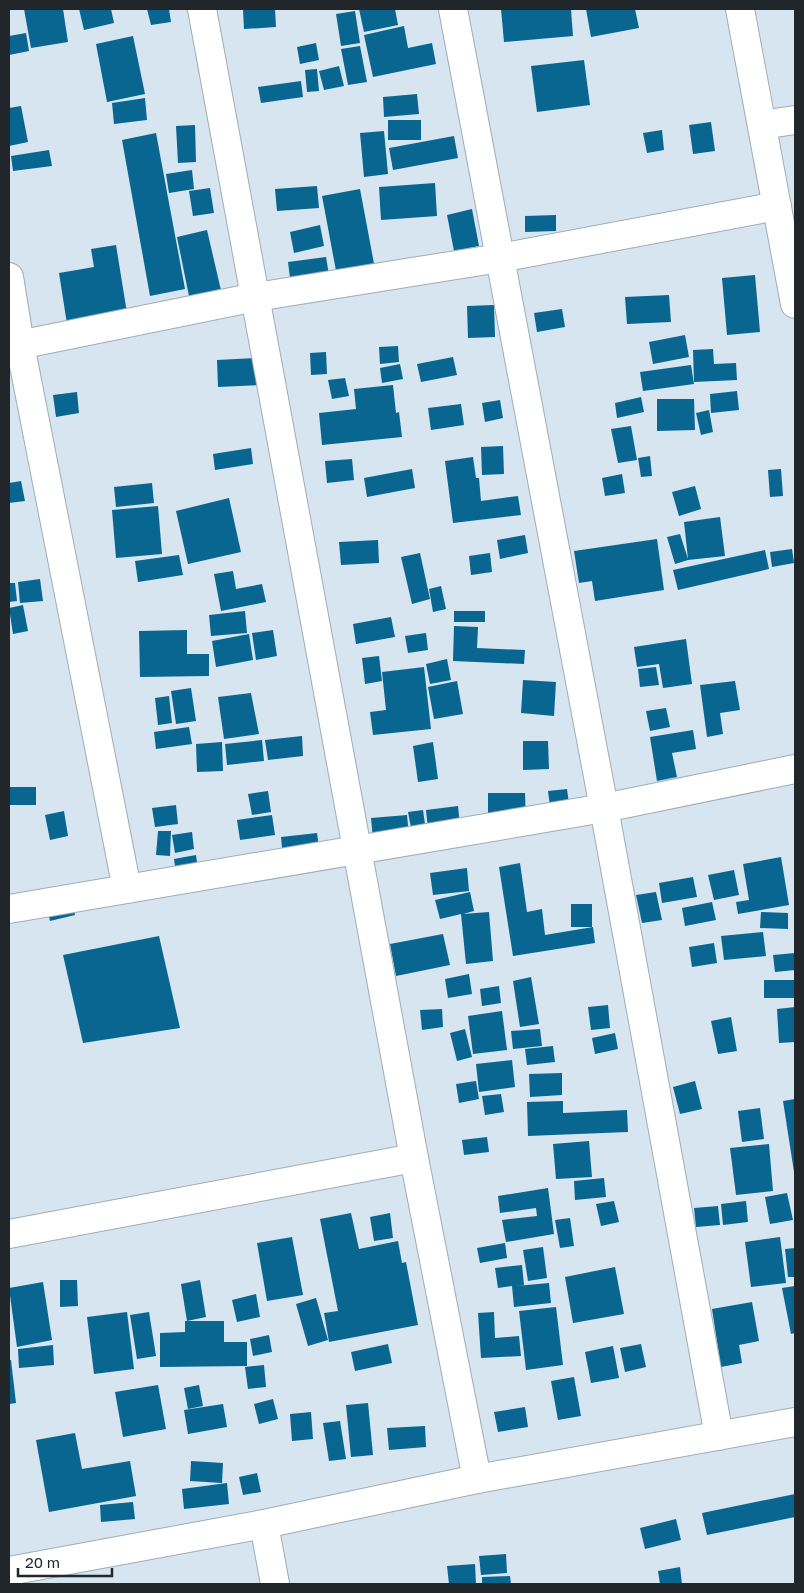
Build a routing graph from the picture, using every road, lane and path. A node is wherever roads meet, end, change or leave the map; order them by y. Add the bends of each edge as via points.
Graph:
1 (202, 9) edge
2 (453, 9) edge
3 (740, 9) edge
4 (795, 120) edge
5 (762, 125) junction
6 (777, 206) junction
7 (500, 258) junction
8 (9, 278) edge
9 (256, 297) junction
10 (795, 304) edge
11 (14, 346) edge
12 (795, 769) edge
13 (604, 808) junction
14 (358, 850) junction
15 (127, 889) junction
16 (9, 909) edge
17 (414, 1158) junction
18 (9, 1234) edge
19 (795, 1422) edge
20 (719, 1436) junction
21 (477, 1479) junction
22 (264, 1524) junction
23 (9, 1570) edge
24 (11, 1584) edge
25 (275, 1584) edge

1 - 9 street
2 - 7 street
3 - 5 street
4 - 5 street
5 - 6 street
6 - 7 street
6 - 10 street
7 - 9 street
7 - 13 street
8 - 11 street
9 - 11 street
9 - 14 street
11 - 15 street
12 - 13 street
13 - 14 street
13 - 20 street
14 - 15 street
14 - 17 street
15 - 16 street
17 - 18 street
17 - 21 street
19 - 20 street
20 - 21 street
21 - 22 street
22 - 23 street
22 - 25 street
23 - 24 street

